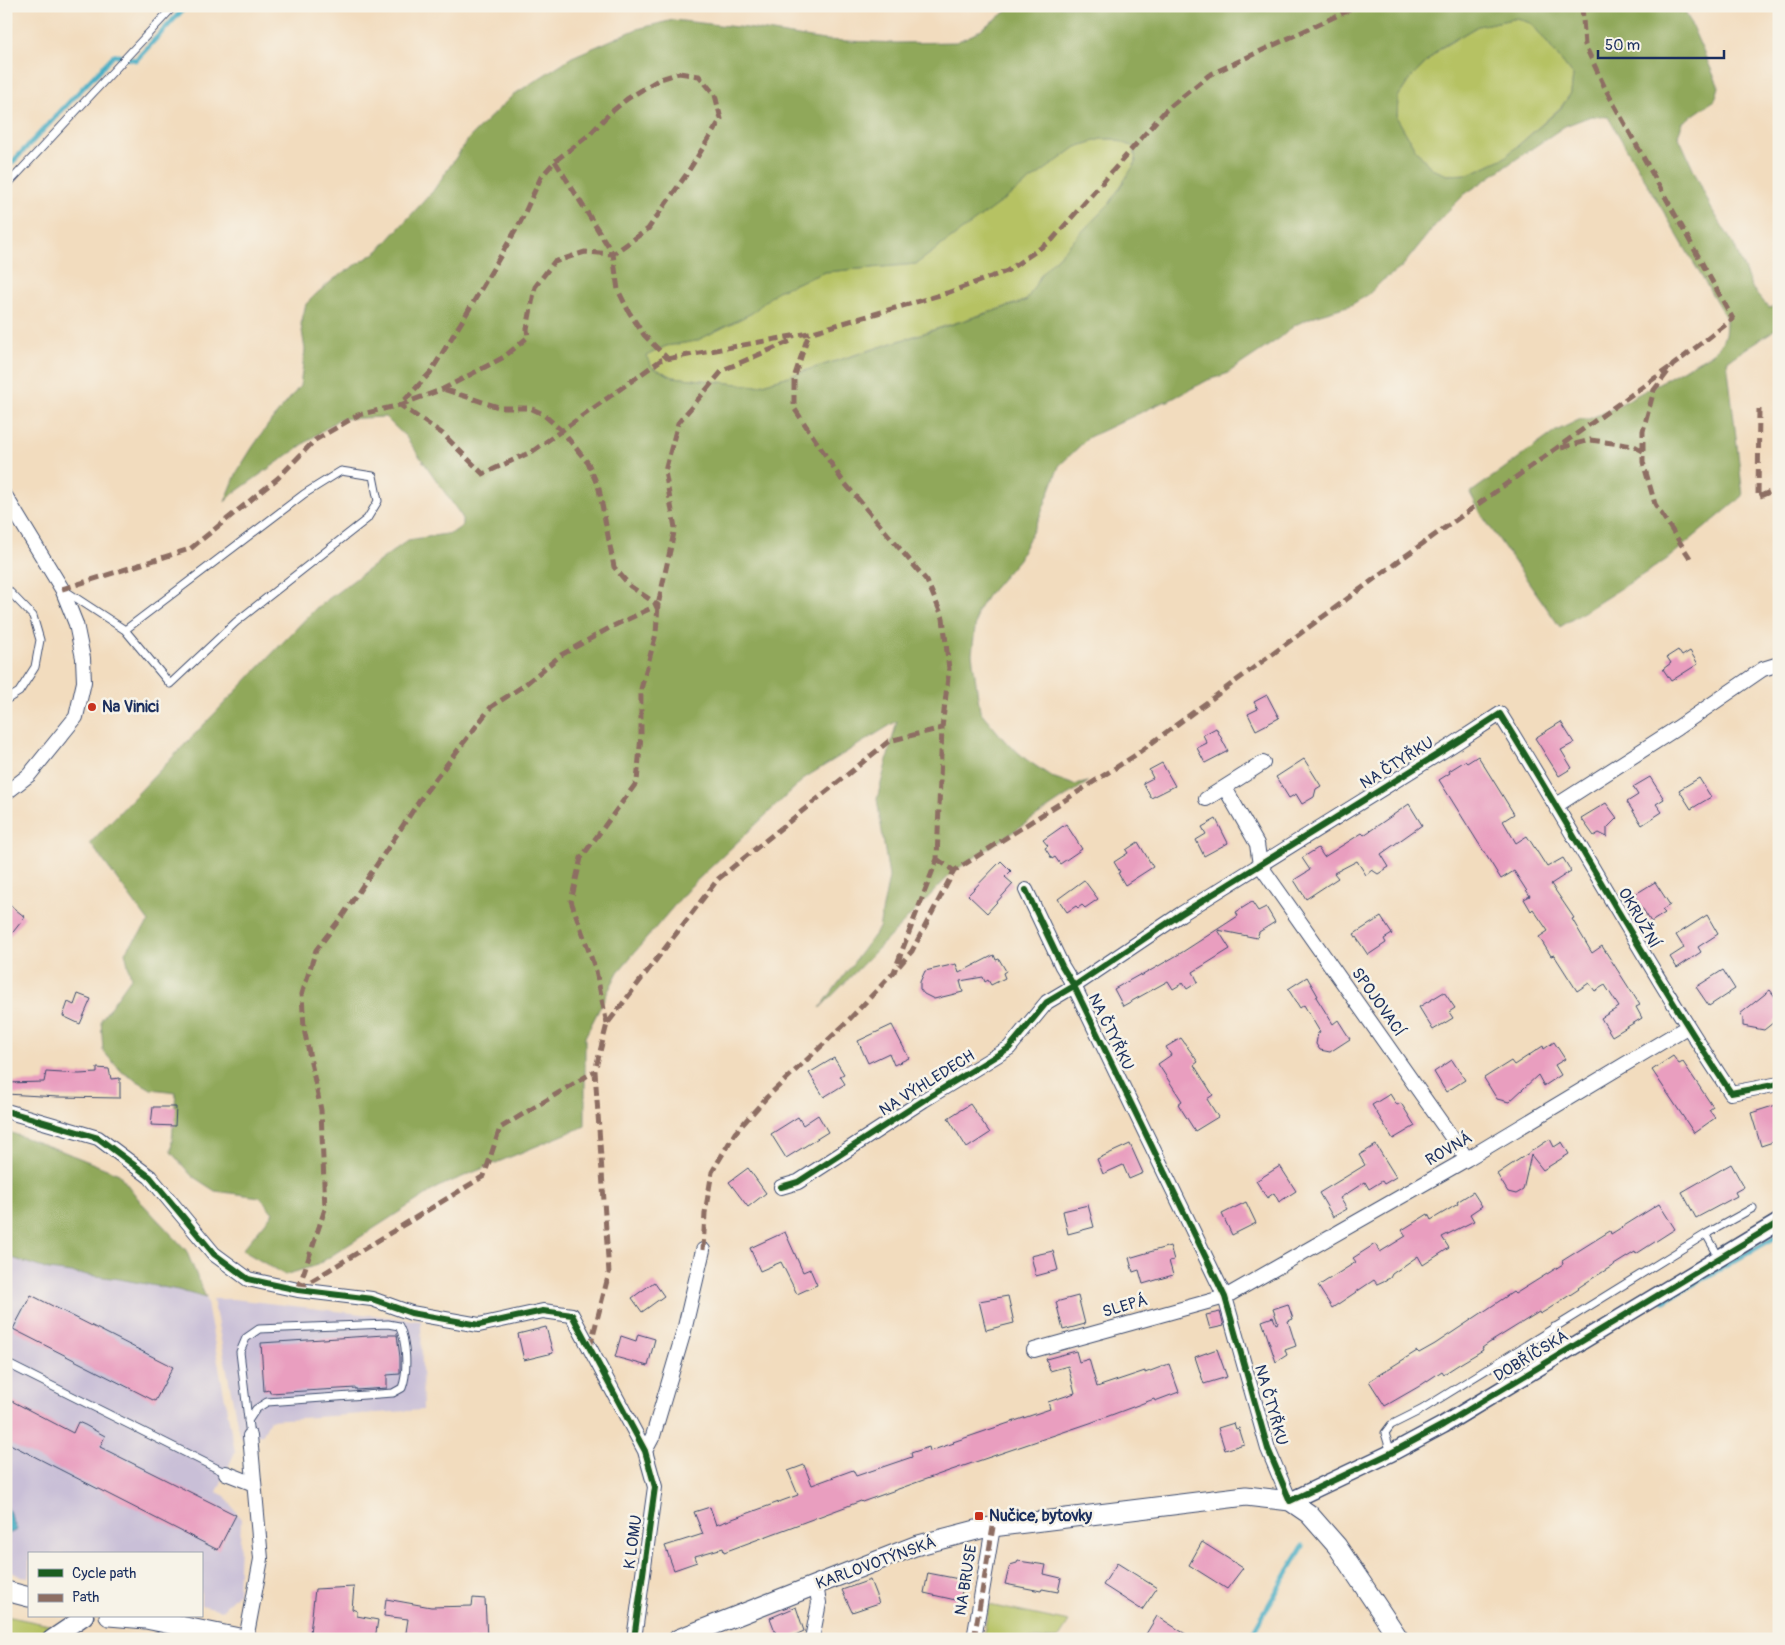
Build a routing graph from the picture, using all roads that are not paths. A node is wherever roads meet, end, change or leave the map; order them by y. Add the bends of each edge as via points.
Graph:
1 (174, 6) edge
2 (6, 186) edge
3 (6, 497) edge
4 (6, 588) edge
5 (62, 589) junction
6 (125, 630) junction
7 (1779, 664) edge
8 (6, 700) edge
9 (1500, 714) joint
10 (1263, 763) dead end
11 (1225, 788) junction
12 (6, 793) edge
13 (1206, 799) dead end
14 (1557, 805) junction
15 (1260, 865) junction
16 (1026, 890) dead end
17 (1074, 986) junction
18 (1687, 1027) junction
19 (1779, 1084) edge
20 (6, 1111) edge
21 (1467, 1159) junction
22 (781, 1187) dead end
23 (1753, 1208) dead end
24 (1779, 1222) edge
25 (1706, 1234) junction
26 (703, 1250) dead end
27 (1720, 1258) junction
28 (1225, 1297) junction
29 (1554, 1327) junction
30 (1034, 1350) dead end
31 (1566, 1350) junction
32 (6, 1363) edge
33 (248, 1421) junction
34 (250, 1436) joint
35 (645, 1451) junction
36 (1392, 1452) junction
37 (226, 1473) joint
38 (254, 1484) junction
39 (1290, 1501) junction
40 (993, 1527) junction
41 (816, 1585) junction
42 (6, 1591) edge
43 (28, 1597) edge
44 (82, 1618) edge
45 (134, 1618) edge
46 (51, 1639) edge
47 (245, 1639) edge
48 (634, 1639) edge
49 (678, 1639) edge
50 (812, 1639) edge
51 (974, 1639) edge
52 (1399, 1639) edge

1 - 2 lane
3 - 5 street
4 - 8 lane via 33,616 40,640 34,667 19,692
5 - 6 lane
5 - 12 street via 76,624 83,658 84,682 76,717 29,775
6 - 6 lane via 304,494 341,471 373,476 378,501 367,519 236,622 170,684
7 - 14 street via 1763,669
9 - 14 street, OKRUŽNÍ
9 - 15 street, NA ČTYŘKU
10 - 11 street
11 - 13 street
11 - 15 street via 1258,844
14 - 18 street, OKRUŽNÍ
15 - 17 street, NA ČTYŘKU via 1180,914
15 - 21 street, SPOJOVACÍ
16 - 17 street
17 - 22 street, NA VÝHLEDECH via 1046,1002 1009,1048 798,1182
17 - 28 street, NA ČTYŘKU
18 - 19 street, OKRUŽNÍ via 1731,1093
18 - 21 street, ROVNÁ
20 - 35 street, K LOMU via 98,1138 150,1177 214,1254 248,1279 298,1290 372,1299 411,1313 479,1325 543,1312 572,1315
21 - 28 street, ROVNÁ
23 - 25 lane
24 - 27 street, DOBŘÍČSKÁ
25 - 27 lane
25 - 29 lane
26 - 35 street via 684,1331 653,1436
27 - 31 street, DOBŘÍČSKÁ
28 - 30 street, SLEPÁ
28 - 39 street, NA ČTYŘKU via 1268,1449
29 - 31 lane
29 - 36 lane via 1421,1410 1391,1425 1385,1433
31 - 36 street, DOBŘÍČSKÁ
32 - 37 lane
33 - 33 lane via 240,1352 246,1338 259,1329 388,1324 398,1326 404,1335 406,1379 402,1388 393,1393 267,1402 256,1409
33 - 34 lane
34 - 38 street
35 - 48 street, K LOMU via 655,1487
36 - 39 street, DOBŘÍČSKÁ
37 - 38 street
38 - 47 street via 261,1559
39 - 40 main road, KARLOVOTÝNSKÁ via 1246,1496
39 - 52 main road via 1309,1514 1337,1546
40 - 41 main road, KARLOVOTÝNSKÁ via 914,1546
40 - 51 street, NA BRUSE
41 - 49 main road, KARLOVOTÝNSKÁ
41 - 50 street via 819,1604
42 - 43 main road
44 - 46 street
45 - 47 main road

